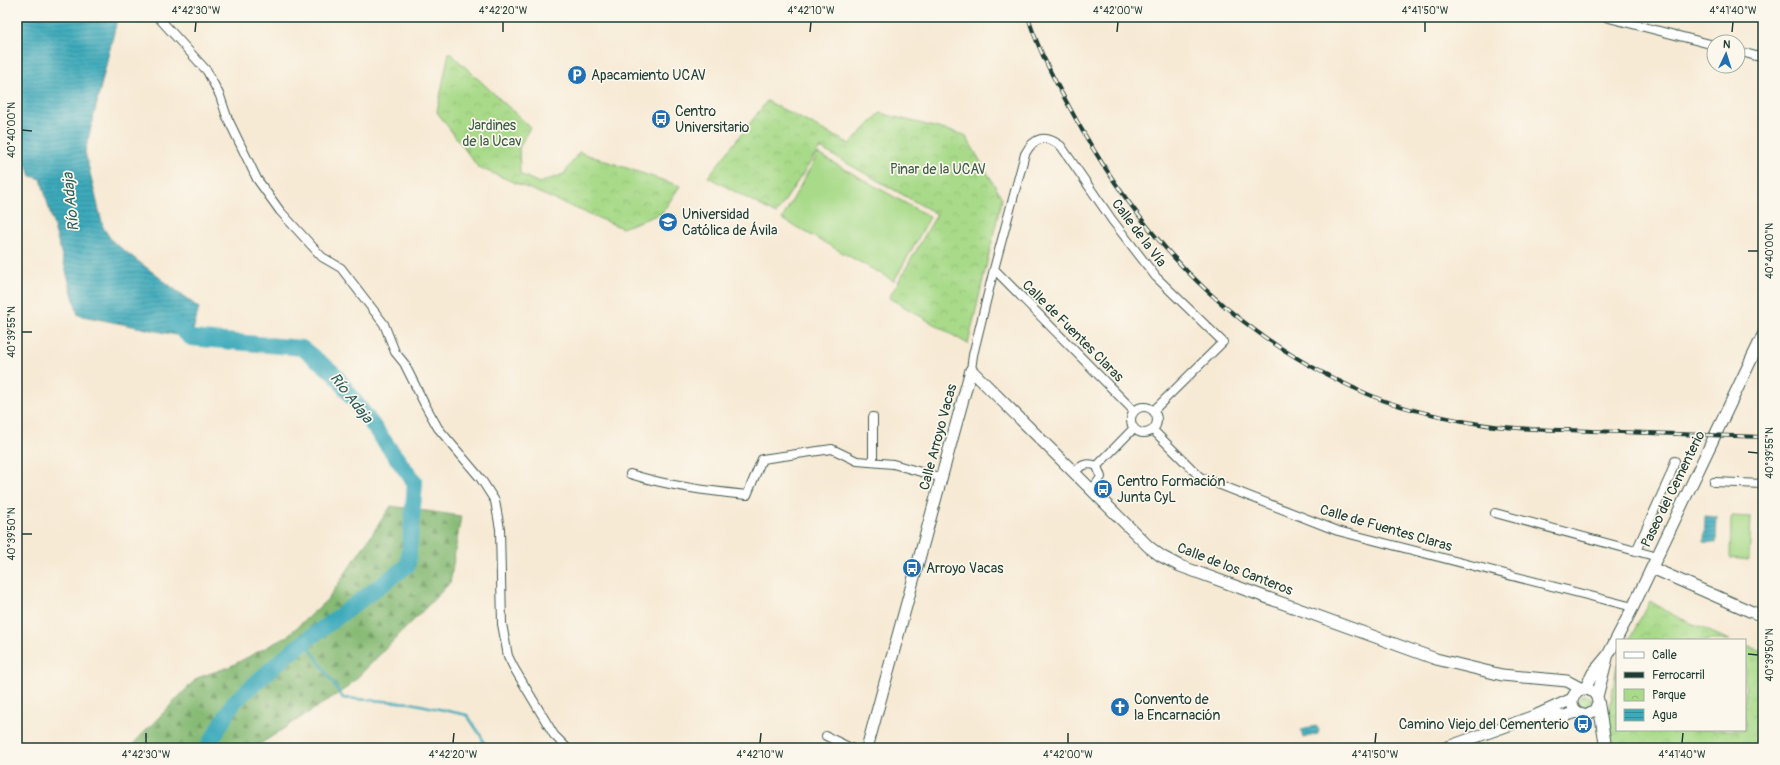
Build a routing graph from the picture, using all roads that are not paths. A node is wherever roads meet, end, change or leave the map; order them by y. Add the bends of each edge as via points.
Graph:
1 (158, 17) edge
2 (1605, 17) edge
3 (1706, 43) edge
4 (1746, 54) edge
5 (1763, 58) edge
6 (1041, 138) joint
7 (994, 269) junction
8 (1763, 335) edge
9 (971, 370) junction
10 (1134, 411) junction
11 (1153, 411) junction
12 (873, 417) dead end
13 (1134, 428) junction
14 (1153, 430) junction
15 (1675, 461) dead end
16 (872, 462) junction
17 (1097, 466) junction
18 (1074, 472) junction
19 (630, 474) dead end
20 (942, 478) junction
21 (1714, 482) dead end
22 (1763, 484) edge
23 (1092, 490) junction
24 (1495, 513) dead end
25 (1636, 551) junction
26 (1658, 557) junction
27 (1652, 568) junction
28 (1633, 608) junction
29 (1763, 616) edge
30 (1617, 639) edge
31 (1616, 640) edge
32 (1608, 655) junction
33 (1554, 680) junction
34 (1584, 689) junction
35 (1572, 698) junction
36 (1598, 700) junction
37 (1576, 712) junction
38 (1589, 714) junction
39 (1537, 715) junction
40 (1603, 733) junction
41 (826, 736) dead end
42 (567, 748) edge
43 (851, 748) edge
44 (867, 748) edge
45 (1445, 748) edge
46 (1606, 748) edge

1 - 42 street via 208,71 227,117 258,179 280,212 322,257 341,268 384,324 395,352 404,363 438,428 481,479 495,501 500,529 502,624 508,656 554,735
2 - 3 street
4 - 5 street
6 - 7 street, Calle Arroyo Vacas via 1031,144 1025,154
6 - 11 street, Calle de la Vía via 1052,139 1061,146 1112,220 1156,277 1223,342
7 - 9 street, Calle Arroyo Vacas
7 - 10 street, Calle de Fuentes Claras
8 - 26 street, Paseo del Cementerio
9 - 18 street, Calle de los Canteros
9 - 20 street, Calle Arroyo Vacas
10 - 11 street via 1142,408
10 - 13 street via 1131,418
11 - 14 street via 1156,422
12 - 16 street
13 - 14 street via 1141,433
13 - 17 street
14 - 28 street, Calle de Fuentes Claras via 1200,477 1338,531
15 - 25 street
16 - 19 street via 857,461 832,450 762,459 747,495 692,488
16 - 20 street via 892,464
17 - 18 street via 1085,464
17 - 23 street via 1100,477
18 - 23 street, Calle de los Canteros
20 - 44 street, Calle Arroyo Vacas
21 - 22 street
23 - 33 street, Calle de los Canteros via 1149,547 1180,566 1436,659 1502,676
24 - 25 street
25 - 26 street
26 - 27 street, Paseo del Cementerio
27 - 28 street, Paseo del Cementerio
27 - 29 street
28 - 30 street, Paseo del Cementerio
31 - 32 street, Paseo del Cementerio
32 - 34 street, Paseo del Cementerio
32 - 36 street, Paseo del Cementerio
33 - 34 street, Calle de los Canteros via 1567,681
33 - 35 street via 1566,688
34 - 35 street
34 - 36 street via 1592,691
35 - 37 street via 1572,706
35 - 39 street
36 - 38 street via 1595,710
36 - 40 street, Paseo del Cementerio
37 - 38 street via 1582,715
37 - 39 street via 1564,716
38 - 40 street, Paseo del Cementerio
39 - 45 street
40 - 46 street, Paseo del Cementerio
41 - 43 street

